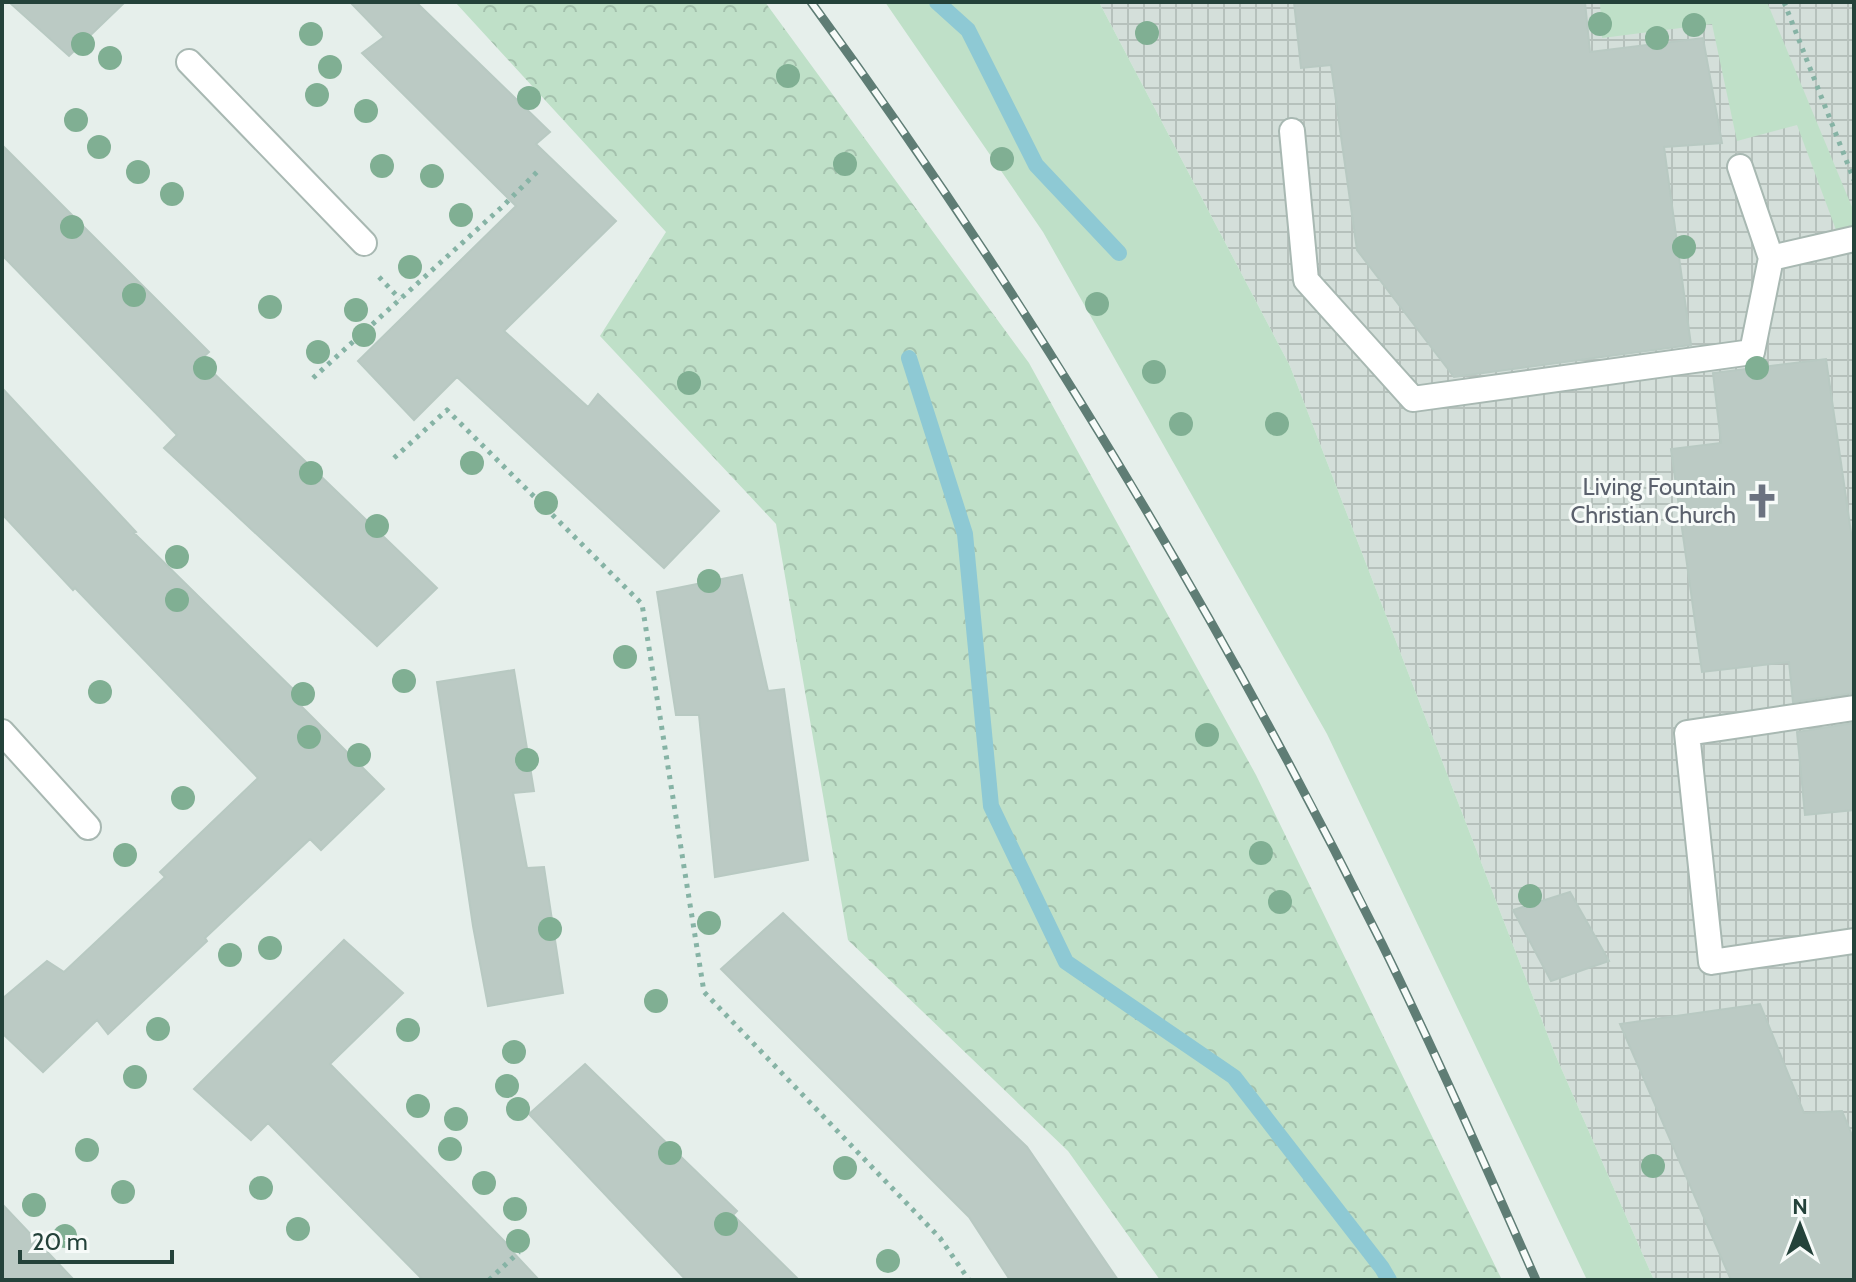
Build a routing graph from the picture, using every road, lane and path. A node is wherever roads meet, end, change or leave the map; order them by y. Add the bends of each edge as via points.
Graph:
1 (1784, 2) edge
2 (189, 62) dead end
3 (1292, 131) dead end
4 (1740, 167) dead end
5 (539, 170) dead end
6 (1854, 180) edge
7 (1854, 239) edge
8 (364, 243) dead end
9 (1771, 258) junction
10 (313, 378) dead end
11 (394, 458) dead end
12 (1854, 708) edge
13 (2, 732) edge
14 (88, 827) dead end
15 (1854, 941) edge
16 (519, 1252) dead end
17 (489, 1280) edge
18 (969, 1280) edge

1 - 6 path
2 - 8 lane
3 - 9 lane via 1306,280 1413,399 1752,352
4 - 9 lane
5 - 10 path
7 - 9 lane
11 - 18 path via 447,410 642,604 704,992 940,1238
12 - 15 lane via 1687,733 1711,962
13 - 14 lane
16 - 17 path

